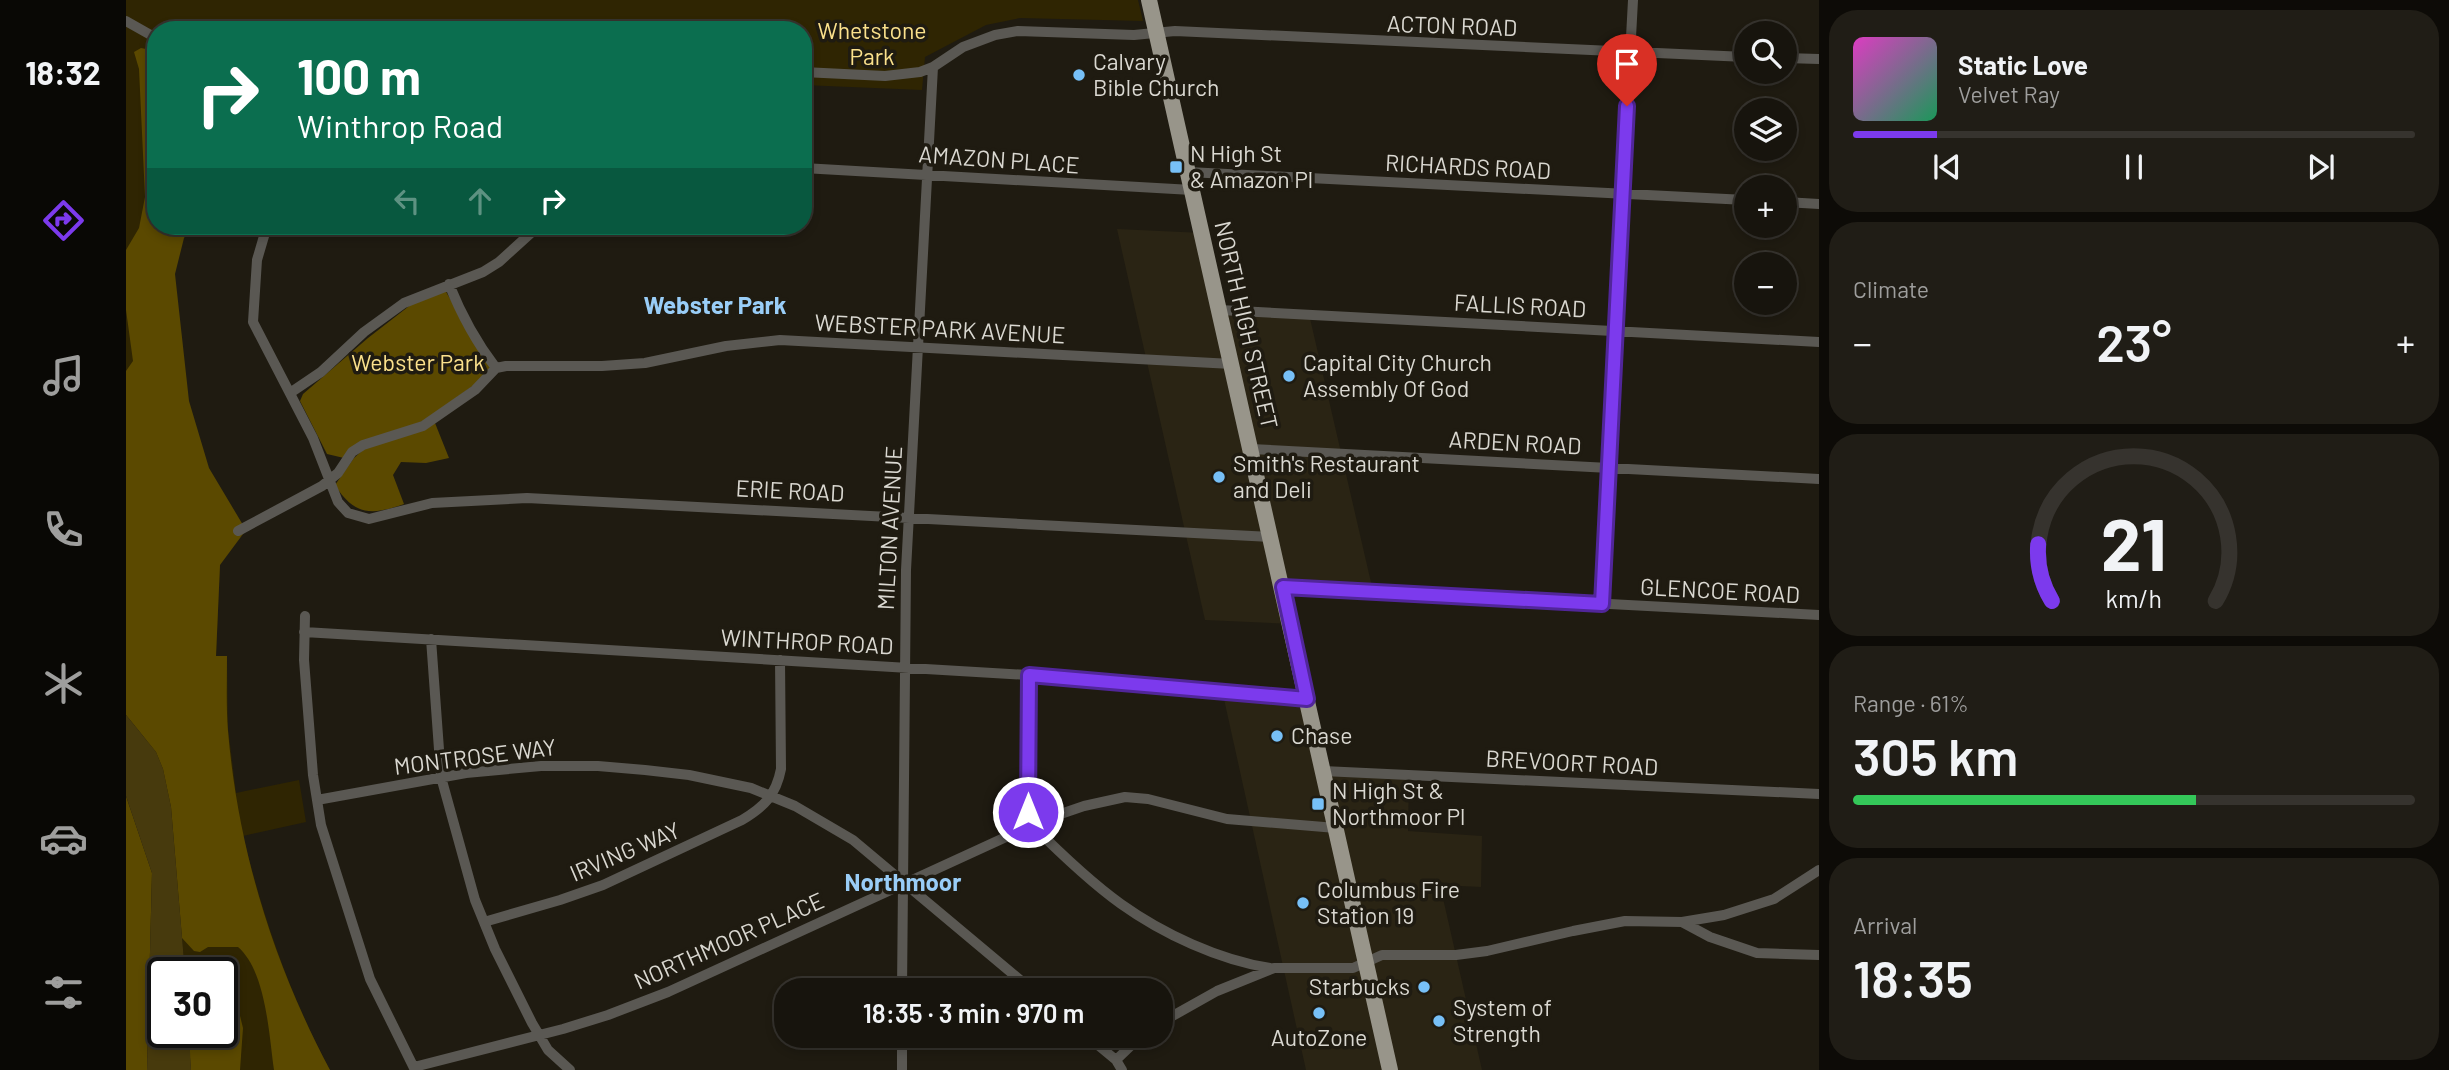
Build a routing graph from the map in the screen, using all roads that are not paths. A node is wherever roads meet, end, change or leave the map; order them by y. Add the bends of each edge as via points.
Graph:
1 (1149, 0) edge
2 (1633, 0) edge
3 (126, 21) edge
4 (1157, 32) junction
5 (147, 33) edge
6 (1630, 52) junction
7 (1734, 56) edge
8 (1797, 58) edge
9 (1819, 59) edge
10 (933, 67) junction
11 (812, 72) edge
12 (812, 169) edge
13 (1188, 172) junction
14 (929, 175) junction
15 (1192, 190) junction
16 (1622, 194) junction
17 (1734, 199) edge
18 (1797, 203) edge
19 (1819, 204) edge
20 (264, 235) edge
21 (529, 235) edge
22 (449, 284) junction
23 (1220, 310) junction
24 (1615, 331) junction
25 (1819, 342) edge
26 (919, 346) junction
27 (1232, 364) junction
28 (496, 368) junction
29 (290, 393) junction
30 (1251, 449) junction
31 (321, 457) junction
32 (344, 463) junction
33 (1608, 467) junction
34 (1819, 479) edge
35 (330, 480) junction
36 (909, 517) junction
37 (238, 531) dead end
38 (1271, 537) junction
39 (1283, 587) junction
40 (1602, 604) junction
41 (1819, 615) edge
42 (305, 616) dead end
43 (304, 632) junction
44 (431, 639) junction
45 (780, 660) junction
46 (904, 667) junction
47 (1029, 675) junction
48 (1307, 699) junction
49 (1323, 771) junction
50 (441, 777) junction
51 (1819, 794) edge
52 (772, 796) junction
53 (317, 800) junction
54 (1030, 826) junction
55 (1336, 828) junction
56 (1819, 870) edge
57 (903, 883) junction
58 (484, 922) junction
59 (1682, 922) junction
60 (1819, 955) edge
61 (1366, 963) junction
62 (1274, 968) junction
63 (902, 978) edge
64 (1018, 978) edge
65 (1173, 1016) edge
66 (539, 1035) junction
67 (902, 1048) edge
68 (1100, 1048) edge
69 (1132, 1048) edge
70 (1119, 1065) edge
71 (414, 1068) edge
72 (570, 1070) edge
73 (902, 1070) edge
74 (1390, 1070) edge

1 - 4 main road, NORTH HIGH STREET
2 - 6 street
3 - 5 street
4 - 6 street, ACTON ROAD
4 - 10 street, ACTON ROAD via 1004,33 963,47
4 - 13 main road, NORTH HIGH STREET
6 - 7 street, ACTON ROAD
6 - 16 street
8 - 9 street
10 - 11 street via 885,76
10 - 14 street, MILTON AVENUE
12 - 14 street, AMAZON PLACE
13 - 15 main road, NORTH HIGH STREET
13 - 16 street, RICHARDS ROAD
14 - 15 street, AMAZON PLACE
14 - 26 street, MILTON AVENUE
15 - 23 main road, NORTH HIGH STREET
16 - 17 street, RICHARDS ROAD
16 - 24 street
18 - 19 street
20 - 29 street, ERIE ROAD via 257,260 253,322
21 - 22 street via 483,272
22 - 28 street via 476,341
22 - 29 street via 404,303
23 - 24 street, FALLIS ROAD
23 - 27 main road, NORTH HIGH STREET
24 - 25 street, FALLIS ROAD
24 - 33 street
26 - 27 street, WEBSTER PARK AVENUE
26 - 28 street, WEBSTER PARK AVENUE via 780,340 645,363
26 - 36 street, MILTON AVENUE
27 - 30 main road, NORTH HIGH STREET
28 - 32 street via 466,397 423,426 363,444
29 - 31 street, ERIE ROAD
30 - 33 street, ARDEN ROAD
30 - 38 main road, NORTH HIGH STREET
31 - 32 street
31 - 35 street, ERIE ROAD
32 - 35 street
33 - 34 street, ARDEN ROAD
33 - 40 street
35 - 36 street, ERIE ROAD via 338,502 348,513 369,519 432,503 527,498
35 - 37 street
36 - 38 street, ERIE ROAD
36 - 46 street, MILTON AVENUE
38 - 39 main road, NORTH HIGH STREET
39 - 40 street, GLENCOE ROAD
39 - 48 main road, NORTH HIGH STREET
40 - 41 street, GLENCOE ROAD
42 - 43 street
43 - 44 street, WINTHROP ROAD
43 - 53 street
44 - 45 street, WINTHROP ROAD
44 - 50 street
45 - 46 street, WINTHROP ROAD
45 - 52 street via 781,769
46 - 47 street, WINTHROP ROAD
46 - 57 street, MILTON AVENUE
47 - 48 street, WINTHROP ROAD
47 - 54 street
48 - 49 main road, NORTH HIGH STREET
49 - 51 street, BREVOORT ROAD
49 - 55 main road, NORTH HIGH STREET
50 - 52 street, MONTROSE WAY via 541,766 598,766 701,776
50 - 53 street, MONTROSE WAY
50 - 58 street
52 - 57 street, MONTROSE WAY via 830,825
52 - 58 street, IRVING WAY via 742,820 641,868 560,900
53 - 71 street via 370,979
54 - 55 street, NORTHMOOR PLACE via 1125,797 1220,817
54 - 57 street, NORTHMOOR PLACE
54 - 62 street via 1141,916 1196,945
55 - 61 main road, NORTH HIGH STREET
56 - 59 street via 1774,899
57 - 63 street, MILTON AVENUE
57 - 64 street, MONTROSE WAY
57 - 66 street, NORTHMOOR PLACE via 668,992
58 - 66 street
59 - 60 street via 1757,953
59 - 61 street via 1625,921 1487,951 1381,956
61 - 62 street via 1353,968
61 - 74 main road, NORTH HIGH STREET
62 - 65 street via 1217,991
66 - 71 street, NORTHMOOR PLACE
66 - 72 street
67 - 73 street
68 - 70 street
69 - 70 street

